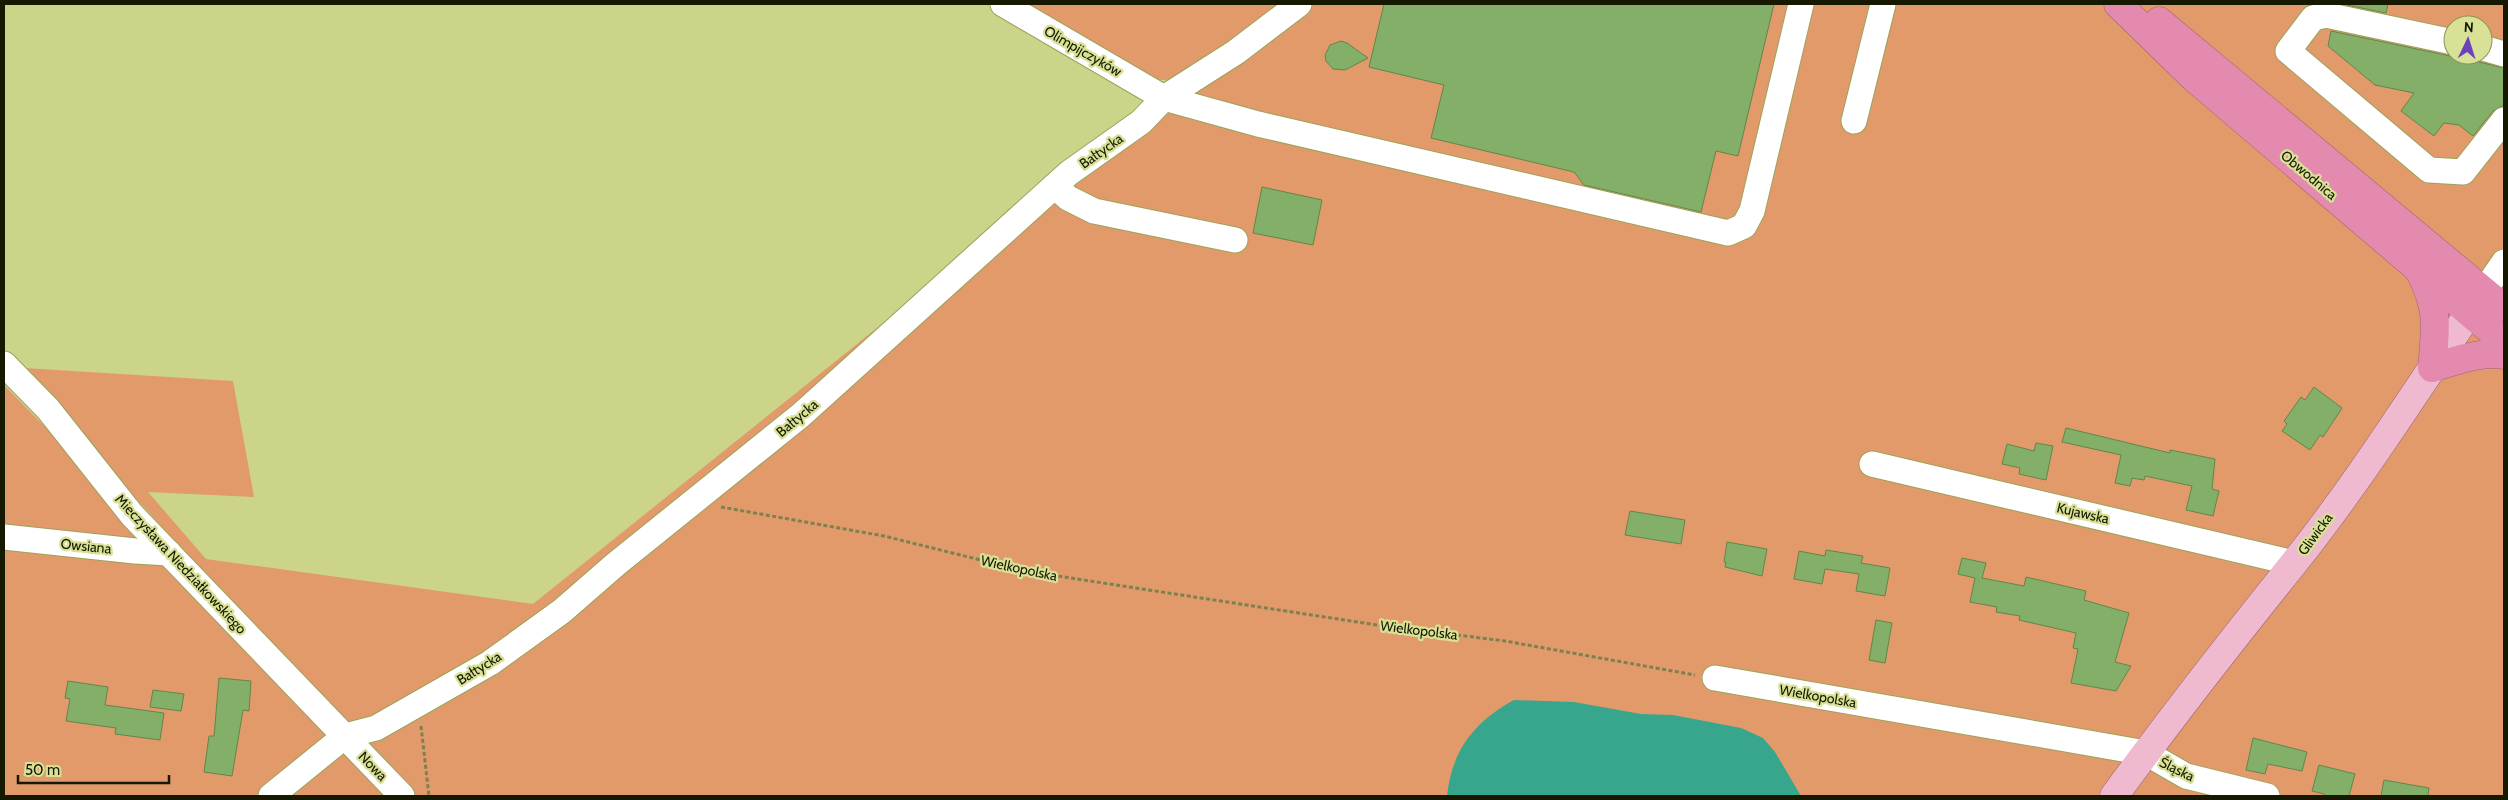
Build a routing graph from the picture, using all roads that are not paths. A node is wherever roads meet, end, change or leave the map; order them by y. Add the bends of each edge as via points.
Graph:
1 (1002, 4) edge
2 (1299, 4) edge
3 (1801, 4) edge
4 (1883, 4) edge
5 (2118, 4) edge
6 (2139, 4) edge
7 (2443, 40) edge
8 (1164, 98) junction
9 (2504, 120) edge
10 (1854, 121) dead end
11 (1055, 186) junction
12 (1235, 240) dead end
13 (2504, 262) edge
14 (2416, 264) junction
15 (2486, 304) edge
16 (2504, 342) edge
17 (2504, 354) edge
18 (4, 364) edge
19 (2432, 368) junction
20 (1872, 464) dead end
21 (4, 537) edge
22 (169, 553) junction
23 (2294, 563) junction
24 (1715, 678) road end
25 (344, 736) junction
26 (2146, 753) junction
27 (271, 796) edge
28 (402, 796) edge
29 (2114, 796) edge
30 (2267, 796) edge

1 - 8 street, Olimpijczyków
2 - 8 street, Bałtycka via 1236,52
3 - 8 street, Olimpijczyków via 1752,211 1744,226 1728,233 1258,124
4 - 10 street
5 - 14 highway, Obwodnica via 2194,78
6 - 15 highway, Obwodnica
7 - 9 street via 2326,15 2313,18 2288,51 2429,170 2462,172
8 - 11 street, Bałtycka via 1141,122
11 - 12 street via 1068,198 1094,211
11 - 25 street, Bałtycka via 801,415 562,611 490,662 424,701 376,728
13 - 15 street, Gliwicka
14 - 15 highway, Obwodnica
14 - 19 highway via 2431,294 2435,318
15 - 16 highway, Obwodnica
15 - 19 main road, Gliwicka
17 - 19 highway via 2465,358
18 - 22 street, Mieczysława Niedziałkowskiego via 48,409 132,515
19 - 23 main road, Gliwicka
20 - 23 street, Kujawska
21 - 22 street, Owsiana
22 - 25 street, Mieczysława Niedziałkowskiego
23 - 26 main road, Gliwicka via 2265,596
24 - 26 street, Wielkopolska
25 - 27 street, Bałtycka
25 - 28 street, Nowa
26 - 29 main road, Gliwicka
26 - 30 street, Śląska via 2186,776

